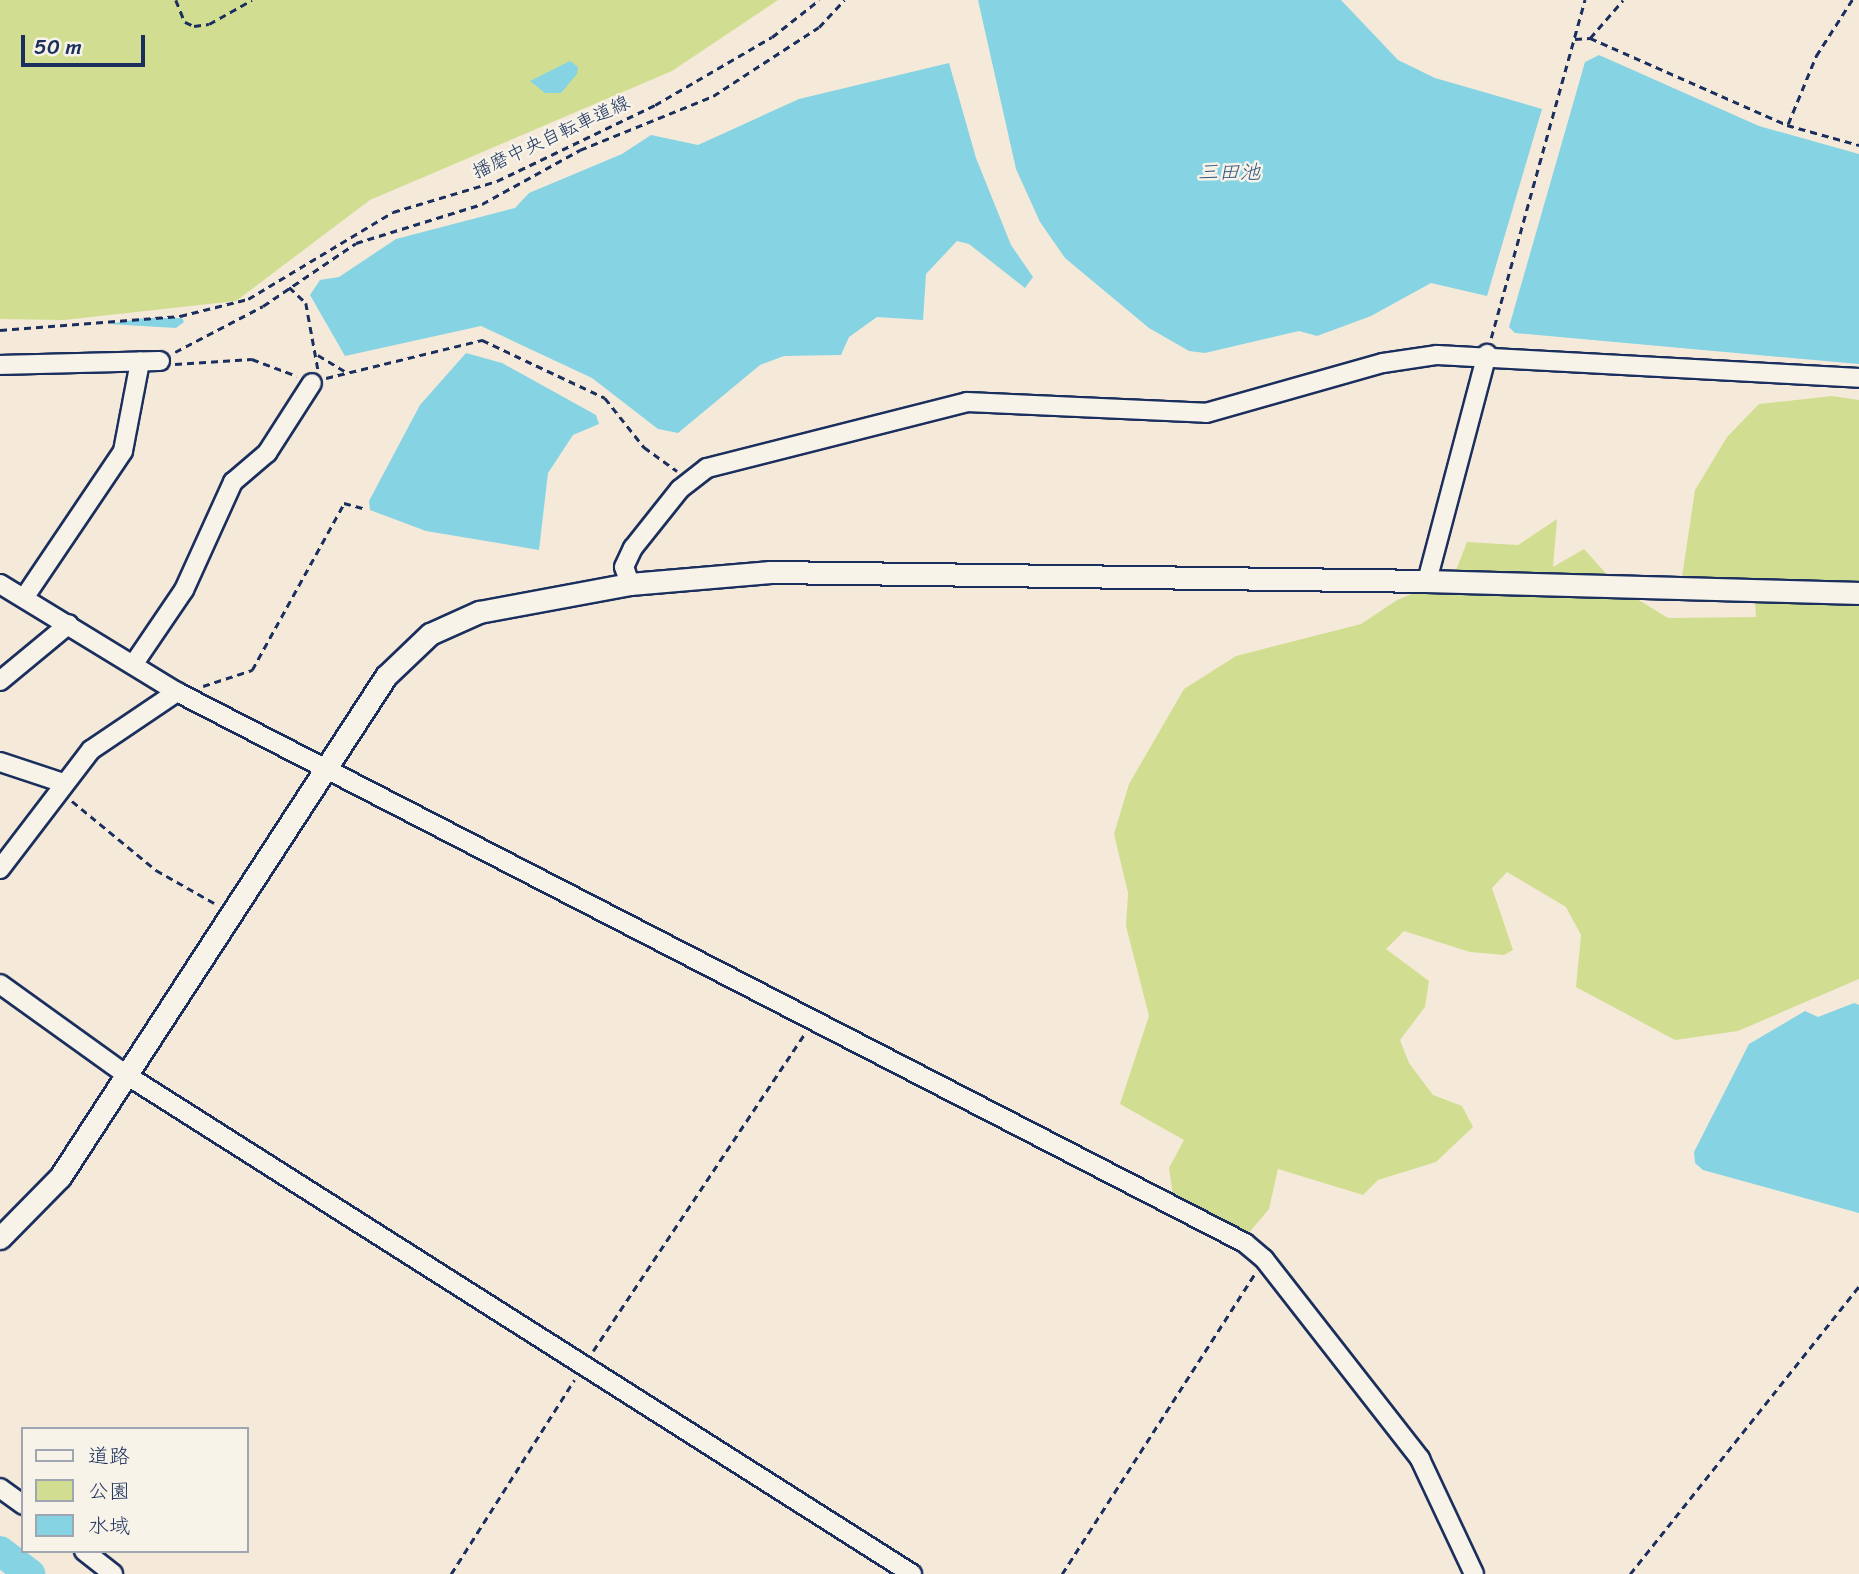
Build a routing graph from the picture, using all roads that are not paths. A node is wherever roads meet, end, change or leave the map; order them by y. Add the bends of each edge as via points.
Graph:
1 (1487, 354) junction
2 (160, 361) road end
3 (141, 362) junction
4 (0, 365) edge
5 (1859, 378) edge
6 (312, 383) road end
7 (1427, 580) junction
8 (0, 584) edge
9 (630, 584) junction
10 (1859, 593) edge
11 (24, 598) junction
12 (69, 624) junction
13 (135, 662) junction
14 (0, 681) edge
15 (184, 695) junction
16 (0, 762) edge
17 (326, 766) junction
18 (61, 787) junction
19 (0, 869) edge
20 (0, 984) edge
21 (128, 1076) junction
22 (0, 1238) edge
23 (0, 1488) edge
24 (21, 1504) edge
25 (87, 1553) edge
26 (113, 1574) edge
27 (912, 1574) edge
28 (1474, 1574) edge

1 - 5 street
1 - 7 street
1 - 9 street via 1383,363 1206,413 967,402 741,458 707,468 691,481 633,548 624,566
2 - 3 street
3 - 4 street
3 - 11 street via 123,451
6 - 13 street via 267,453 233,482 184,590
7 - 9 street via 770,572
7 - 10 street
8 - 11 street
9 - 17 street via 516,601 430,634 386,676
11 - 12 street
12 - 13 street
12 - 14 street
13 - 15 street
15 - 17 street
15 - 18 street via 91,750
16 - 18 street
17 - 21 street
17 - 28 street via 1206,1219 1264,1259 1420,1459
18 - 19 street
20 - 21 street
21 - 22 street via 60,1177
21 - 27 street
23 - 24 street
25 - 26 street

